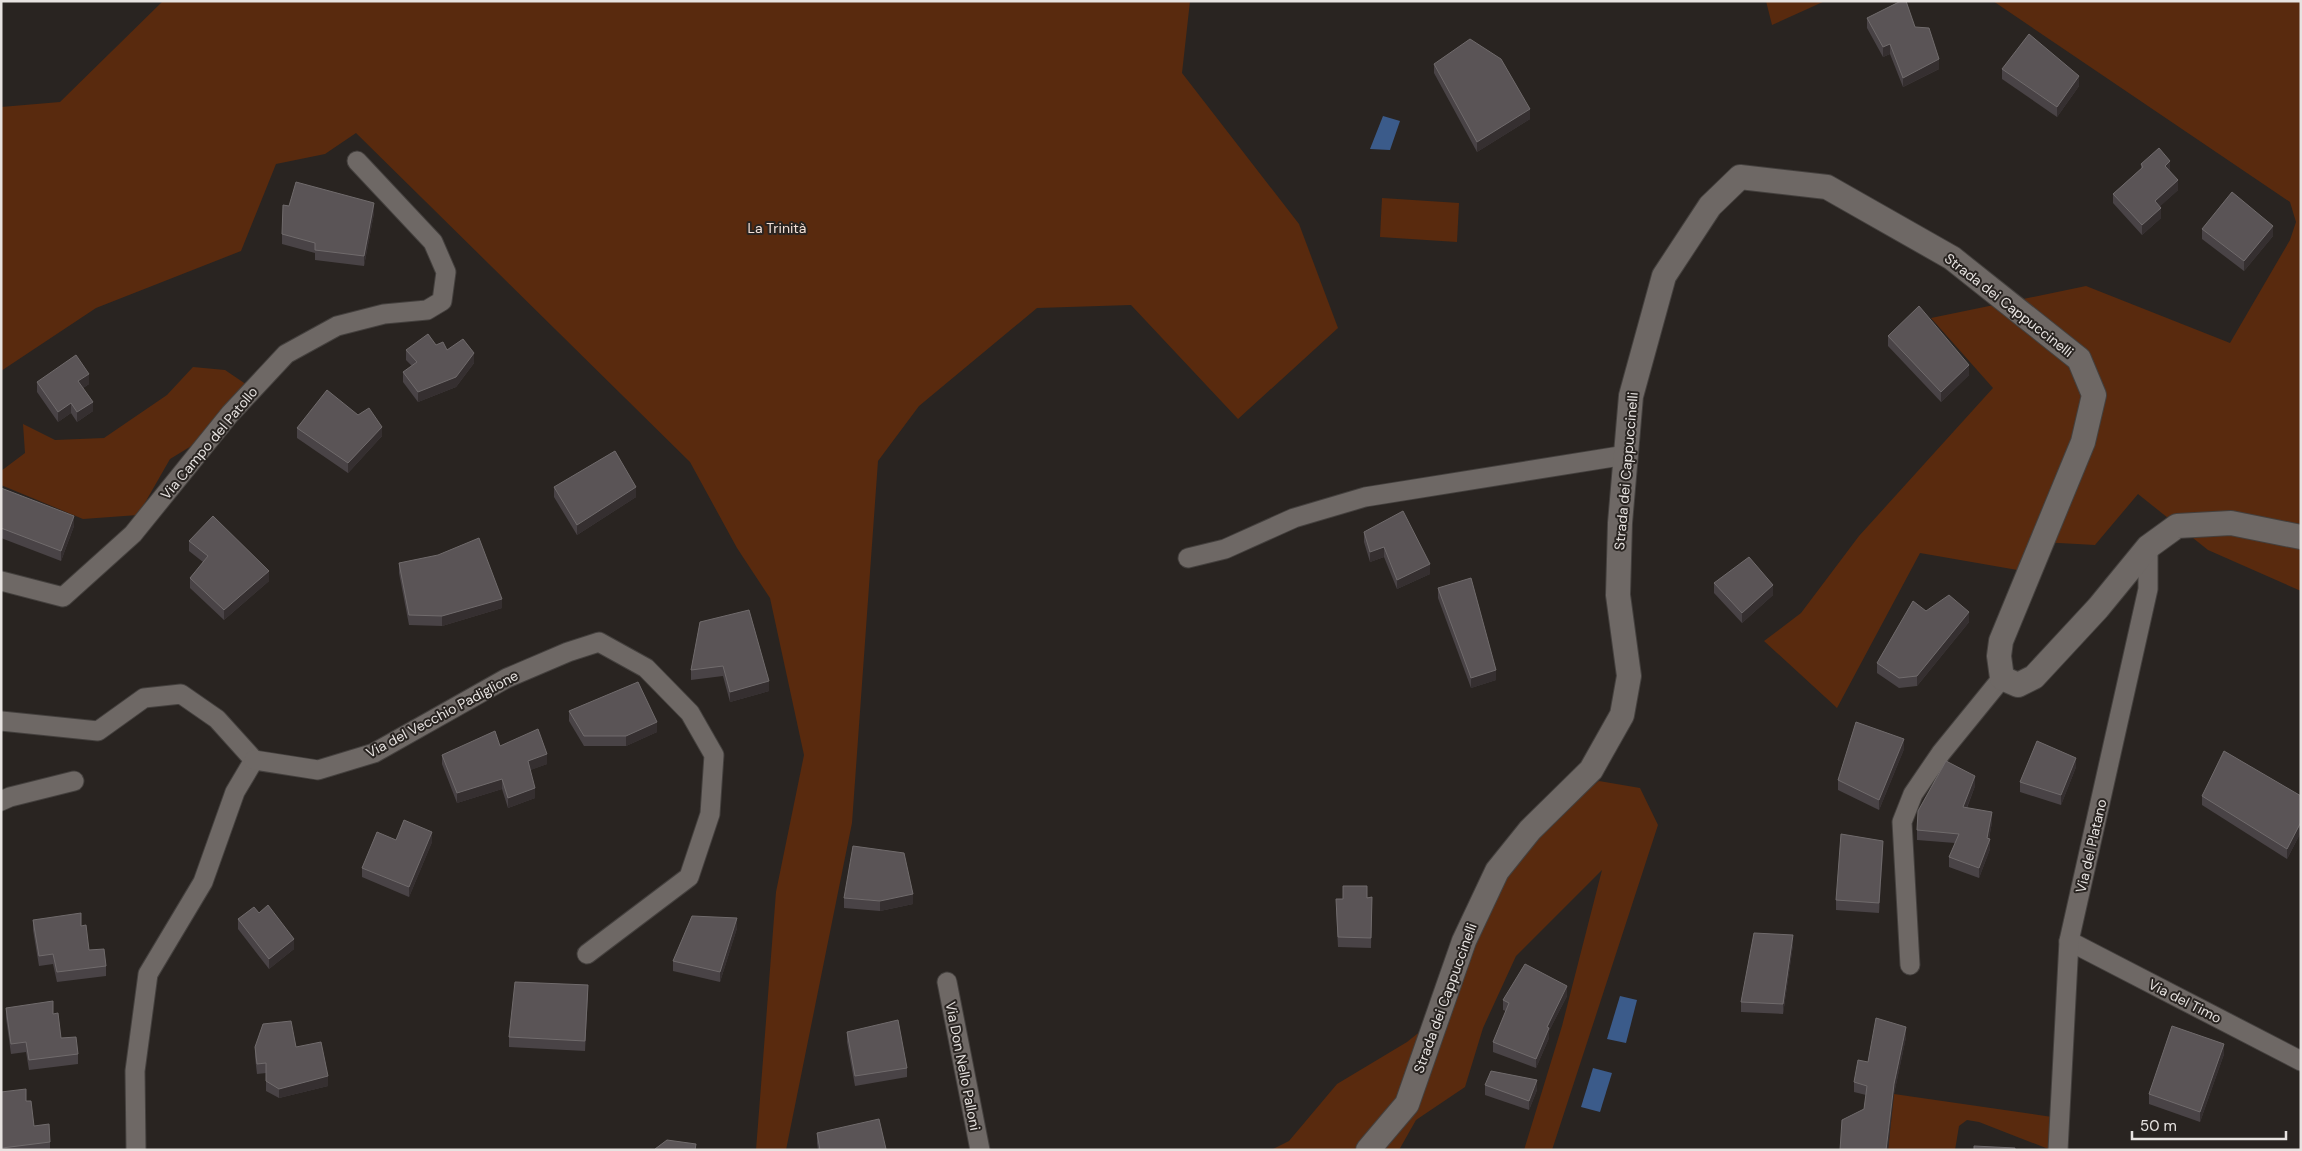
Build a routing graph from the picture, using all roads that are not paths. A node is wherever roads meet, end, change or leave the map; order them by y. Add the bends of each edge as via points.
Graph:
1 (358, 161) dead end
2 (1626, 455) junction
3 (2301, 537) edge
4 (2148, 547) junction
5 (1188, 558) dead end
6 (1, 581) edge
7 (2002, 678) junction
8 (1, 721) edge
9 (254, 760) junction
10 (74, 781) dead end
11 (1, 801) edge
12 (2069, 941) junction
13 (587, 954) dead end
14 (1910, 965) dead end
15 (947, 982) dead end
16 (2301, 1061) edge
17 (136, 1150) edge
18 (980, 1150) edge
19 (1368, 1150) edge
20 (2058, 1150) edge

1 - 6 street, Via Campo del Patollo via 433,242 446,272 442,301 427,310 384,314 337,326 286,354 230,414 133,534 63,597
2 - 5 street via 1365,497 1294,518 1225,549
2 - 7 street, Strada dei Cappuccinelli via 1631,396 1664,276 1710,206 1740,177 1827,187 1952,258 2079,359 2094,395 2083,442 2001,641 1998,656
2 - 19 street, Strada dei Cappuccinelli via 1618,595 1629,676 1622,715 1591,770 1530,830 1496,871 1464,941 1407,1104
3 - 4 street via 2231,523 2177,526
4 - 7 street via 2098,608 2034,677 2018,685
4 - 12 street, Via del Platano via 2148,589
7 - 14 street via 1941,753 1913,794 1902,822
8 - 9 street via 98,731 144,698 181,694 217,719
9 - 13 street, Via del Vecchio Padiglione via 318,770 374,753 507,678 599,642 646,668 690,713 714,755 710,814 688,877
9 - 17 street via 235,792 203,882 148,974 134,1071
10 - 11 street
12 - 16 street, Via del Timo
12 - 20 street, Via del Platano
15 - 18 street, Via Don Nello Palloni

